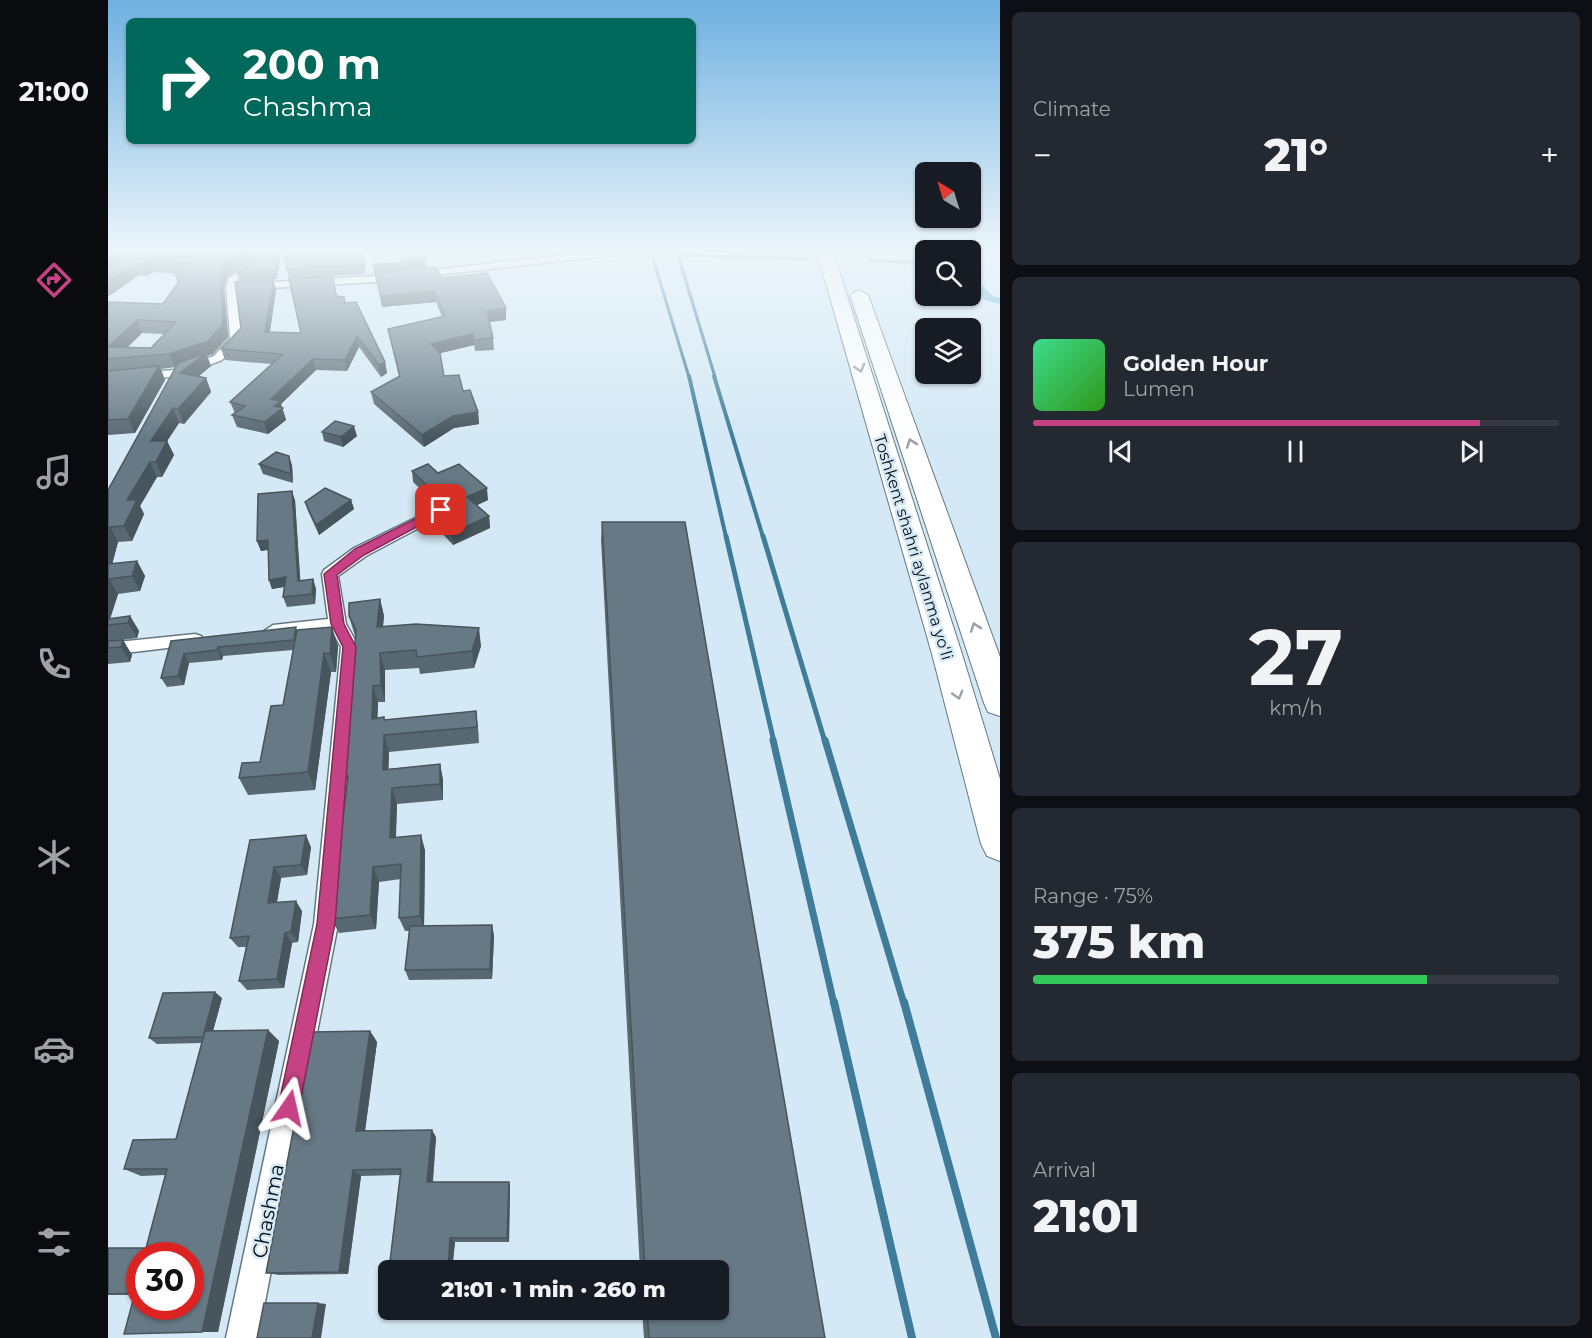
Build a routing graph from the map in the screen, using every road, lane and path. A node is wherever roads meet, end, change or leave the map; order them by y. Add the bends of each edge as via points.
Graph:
1 (234, 314) edge
2 (844, 314) edge
3 (866, 314) edge
4 (108, 379) edge
5 (896, 486) junction
6 (926, 488) junction
7 (441, 510) edge
8 (337, 624) junction
9 (257, 633) edge
10 (211, 638) edge
11 (108, 649) edge
12 (999, 703) edge
13 (999, 844) edge
14 (242, 1338) edge

1 - 4 street via 236,339 218,358 174,379
2 -> 5 highway, Toshkent shahri aylanma yoʻli
6 -> 3 highway, Toshkent shahri aylanma yoʻli
5 - 6 highway via 910,483
5 -> 13 highway, Toshkent shahri aylanma yoʻli
12 -> 6 highway, Toshkent shahri aylanma yoʻli
7 - 8 street, Chashma via 360,552 330,574
8 - 9 street
8 - 14 street, Chashma via 350,647 326,924
10 - 11 street

